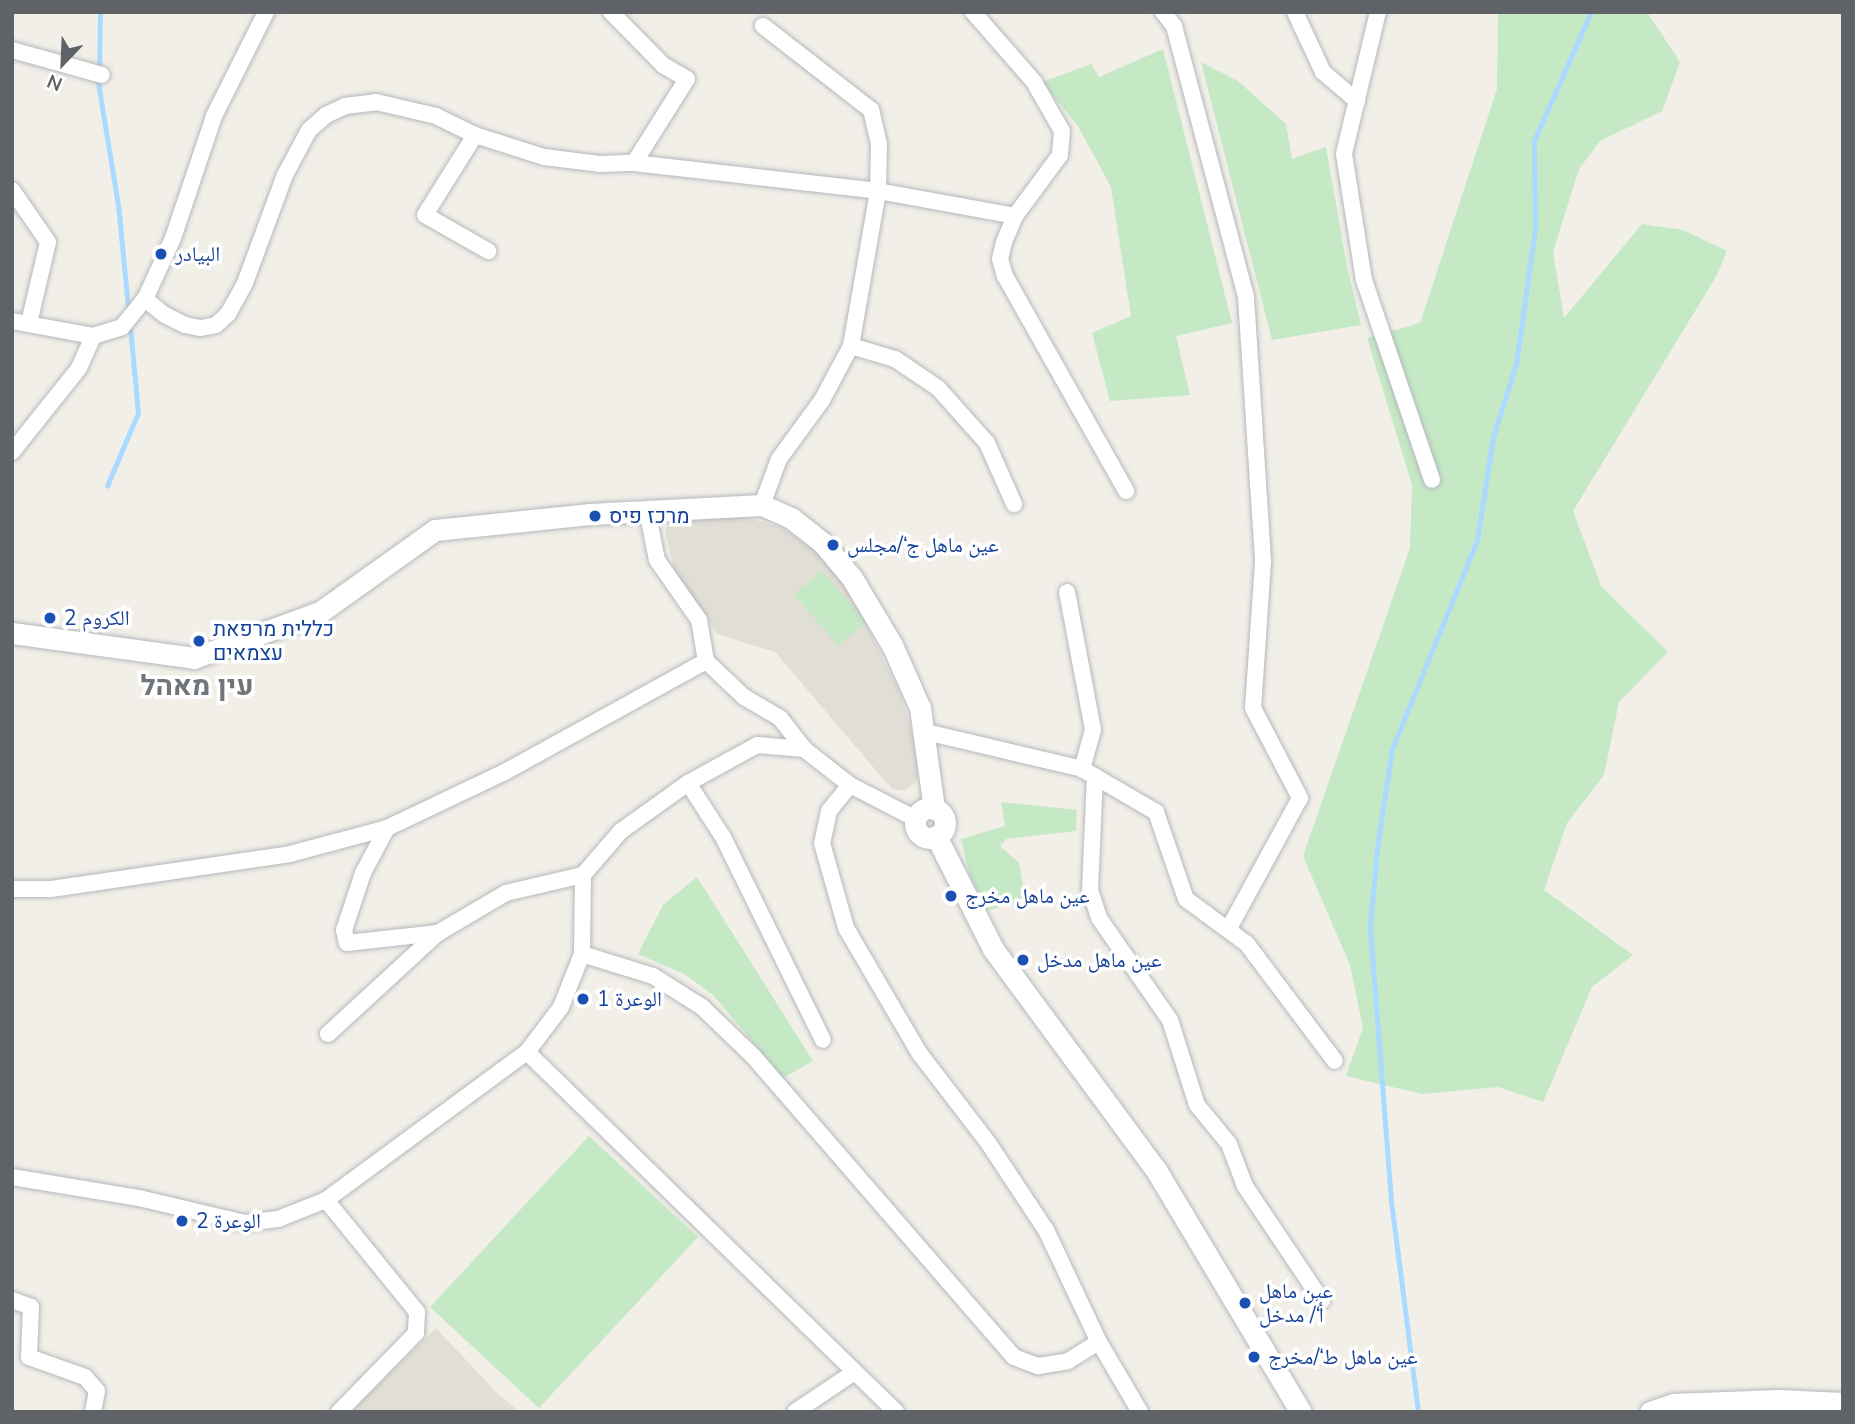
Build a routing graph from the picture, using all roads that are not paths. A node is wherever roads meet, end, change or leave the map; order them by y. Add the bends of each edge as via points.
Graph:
1 (266, 12) edge
2 (611, 12) edge
3 (973, 12) edge
4 (1163, 12) edge
5 (1295, 12) edge
6 (1375, 17) edge
7 (763, 26) dead end
8 (12, 50) edge
9 (102, 75) dead end
10 (1357, 101) junction
11 (475, 135) junction
12 (634, 163) junction
13 (12, 190) edge
14 (878, 191) junction
15 (1015, 216) junction
16 (488, 251) dead end
17 (145, 299) junction
18 (12, 321) edge
19 (29, 323) junction
20 (93, 336) junction
21 (851, 346) junction
22 (12, 453) edge
23 (1432, 480) dead end
24 (1126, 491) dead end
25 (762, 505) junction
26 (1014, 505) dead end
27 (647, 510) junction
28 (1066, 593) dead end
29 (12, 633) edge
30 (706, 661) junction
31 (926, 732) junction
32 (804, 749) junction
33 (1088, 773) junction
34 (688, 783) junction
35 (850, 785) junction
36 (925, 814) junction
37 (387, 828) junction
38 (583, 875) junction
39 (12, 888) edge
40 (1228, 930) junction
41 (438, 933) junction
42 (582, 954) junction
43 (328, 1034) dead end
44 (823, 1040) dead end
45 (527, 1052) junction
46 (1335, 1062) dead end
47 (12, 1177) edge
48 (326, 1200) junction
49 (12, 1300) edge
50 (1322, 1301) dead end
51 (1099, 1342) junction
52 (853, 1373) junction
53 (1843, 1403) edge
54 (93, 1412) edge
55 (339, 1412) edge
56 (795, 1412) edge
57 (896, 1412) edge
58 (1140, 1412) edge
59 (1301, 1412) edge
60 (1650, 1412) edge

1 - 17 street via 214,116 173,238
2 - 12 street via 663,65 687,79
3 - 15 street via 1034,82 1062,131 1060,155
4 - 40 street via 1174,26 1246,297 1263,562 1253,708 1300,798
5 - 10 street via 1323,72
6 - 10 street
7 - 14 street via 871,110 879,144
8 - 9 street
10 - 23 street via 1344,154 1364,280
11 - 12 street via 544,157
11 - 16 street via 425,215
11 - 17 street via 436,116 376,102 326,115 309,130 285,175 245,283 228,314 216,325 201,328 165,315
12 - 14 street
13 - 19 street via 48,242
14 - 15 street
14 - 21 street
15 - 24 street via 1000,259 1005,275
17 - 20 street via 122,327
18 - 19 street
19 - 20 street
20 - 22 street via 79,368
21 - 25 street via 822,400 779,458
21 - 26 street via 895,359 938,388 987,443
25 - 27 street
25 - 31 street via 791,518 823,543 852,578 892,645
27 - 29 street via 435,530 320,612 194,658
27 - 30 street via 657,560 699,620
28 - 33 street via 1093,730
30 - 32 street via 744,697 780,718
30 - 37 street via 505,772
31 - 33 street
31 - 36 street
32 - 34 street via 757,745
32 - 35 street
33 - 40 street via 1156,812 1186,899
33 - 50 street via 1090,890 1099,918 1170,1020 1197,1105 1229,1144 1245,1186
34 - 38 street via 621,831
34 - 44 street via 723,837
35 - 36 street
35 - 51 street via 829,811 822,843 846,928 920,1054 989,1144 1046,1230
36 - 59 street via 918,832 926,838 936,836 993,948 1156,1170
37 - 39 street via 290,854 51,889
37 - 41 street via 363,873 344,930 346,943
38 - 41 street via 506,893
38 - 42 street
40 - 46 street via 1248,944
41 - 43 street
42 - 45 street via 561,1007
42 - 51 street via 653,976 702,1007 753,1056 1014,1357 1038,1366 1068,1361
45 - 48 street
45 - 52 street
47 - 48 street via 139,1198 245,1223 278,1219
48 - 55 street via 416,1312 416,1333
49 - 54 street via 31,1307 29,1357 85,1377 97,1391
51 - 58 street
52 - 56 street
52 - 57 street
53 - 60 street via 1673,1404

